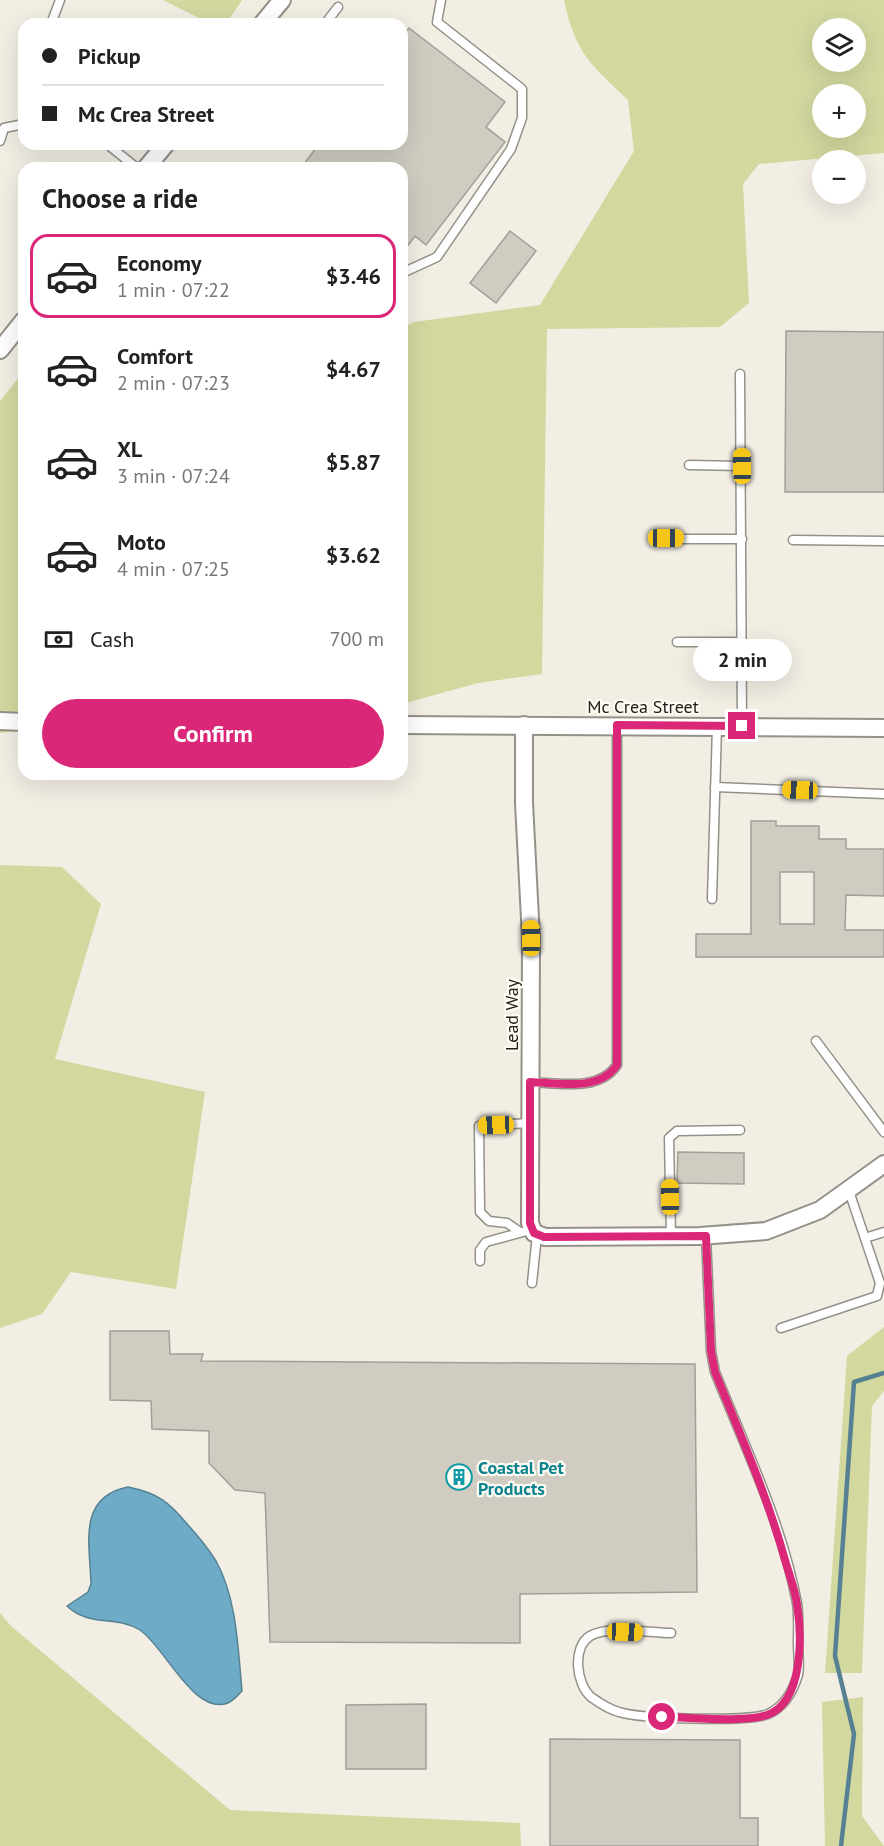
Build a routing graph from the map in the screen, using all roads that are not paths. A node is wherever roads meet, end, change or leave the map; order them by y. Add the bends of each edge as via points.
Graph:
1 (60, 0) edge
2 (282, 0) edge
3 (441, 0) edge
4 (338, 7) dead end
5 (53, 18) edge
6 (267, 18) edge
7 (330, 18) edge
8 (18, 125) edge
9 (0, 141) edge
10 (118, 150) edge
11 (161, 150) edge
12 (139, 162) edge
13 (152, 162) edge
14 (408, 270) edge
15 (18, 328) edge
16 (0, 350) edge
17 (740, 374) dead end
18 (689, 465) dead end
19 (742, 466) junction
20 (666, 538) dead end
21 (742, 538) junction
22 (793, 540) dead end
23 (884, 541) edge
24 (677, 642) dead end
25 (742, 642) junction
26 (0, 721) edge
27 (18, 722) edge
28 (408, 725) edge
29 (524, 725) junction
30 (617, 725) junction
31 (717, 726) junction
32 (742, 726) junction
33 (884, 728) edge
34 (715, 787) junction
35 (884, 794) edge
36 (712, 899) dead end
37 (816, 1041) dead end
38 (530, 1082) junction
39 (530, 1123) junction
40 (740, 1130) dead end
41 (884, 1132) edge
42 (884, 1164) edge
43 (849, 1191) junction
44 (884, 1232) edge
45 (531, 1233) junction
46 (671, 1236) junction
47 (706, 1236) junction
48 (865, 1238) junction
49 (480, 1261) dead end
50 (532, 1283) dead end
51 (781, 1328) dead end
52 (671, 1633) dead end

1 - 5 lane
2 - 6 street
3 - 14 lane via 437,22 522,89 522,118 512,149 437,257
4 - 7 lane
8 - 9 lane via 4,128
10 - 12 lane
11 - 13 street
15 - 16 street
17 - 19 lane
18 - 19 lane
19 - 21 lane
20 - 21 lane
21 - 25 lane
22 - 23 lane
24 - 25 lane
25 - 32 lane
26 - 27 street
28 - 29 street, Mc Crea Street
29 - 30 street, Mc Crea Street
29 - 38 street, Lead Way
30 - 31 street, Mc Crea Street
30 - 38 lane via 617,1065 609,1076 592,1083
31 - 32 street, Mc Crea Street
31 - 34 lane
32 - 33 street, Mc Crea Street
34 - 35 lane
34 - 36 lane
37 - 41 lane
38 - 39 street, Lead Way
39 - 45 street, Lead Way
39 - 45 lane via 479,1126 480,1212 489,1221 507,1223
40 - 46 lane via 677,1131 669,1138
42 - 43 street
43 - 47 street via 786,1226 752,1234
43 - 48 lane
44 - 48 lane
45 - 46 street
45 - 49 lane via 486,1242 480,1250
45 - 50 lane
46 - 47 street
47 - 52 lane via 715,1372 770,1509 797,1604 798,1673 792,1690 782,1705 767,1714 745,1718 619,1712 590,1696 579,1677 579,1654 585,1640 602,1631
48 - 51 lane via 879,1283 877,1296

